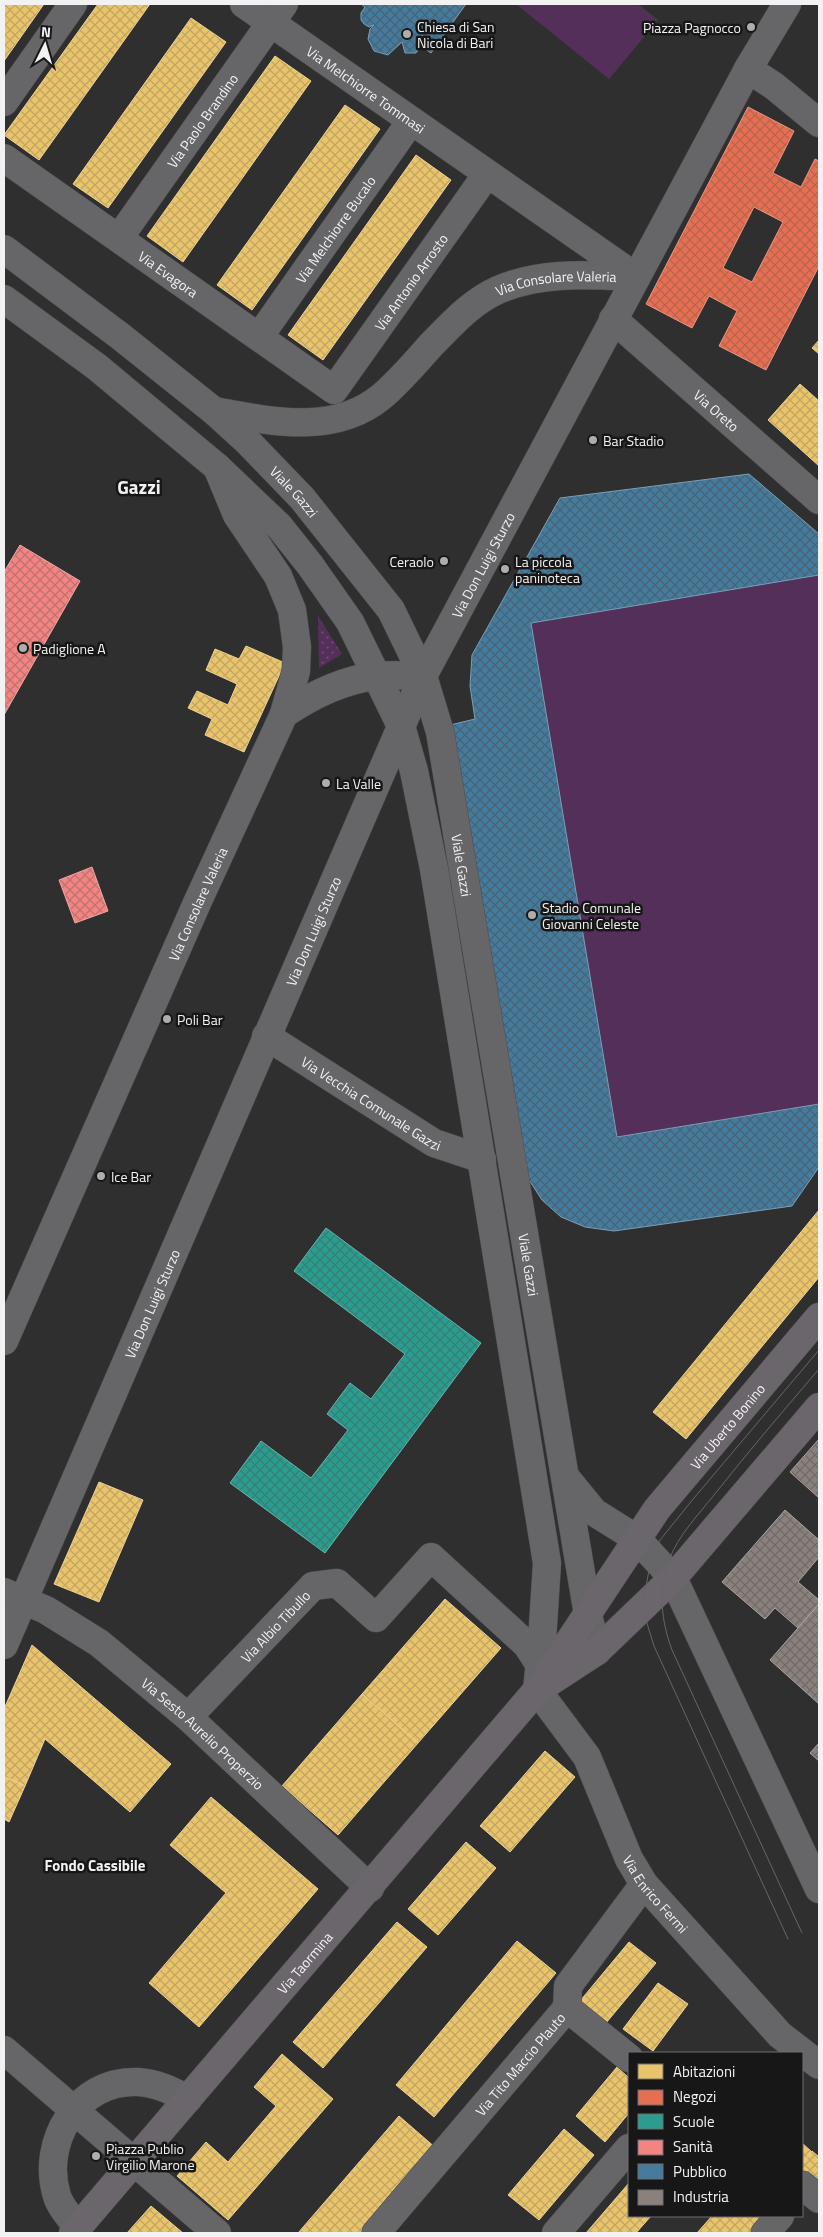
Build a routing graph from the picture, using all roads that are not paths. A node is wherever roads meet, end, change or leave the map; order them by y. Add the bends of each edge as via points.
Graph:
1 (73, 4) edge
2 (244, 4) edge
3 (787, 4) edge
4 (278, 13) edge
5 (748, 68) junction
6 (4, 102) edge
7 (411, 121) junction
8 (819, 123) edge
9 (4, 158) edge
10 (487, 174) junction
11 (119, 238) junction
12 (4, 249) edge
13 (636, 277) junction
14 (4, 299) edge
15 (613, 319) junction
16 (259, 337) junction
17 (334, 390) joint
18 (214, 411) junction
19 (217, 467) junction
20 (819, 500) edge
21 (377, 676) junction
22 (423, 676) junction
23 (284, 714) junction
24 (401, 726) junction
25 (266, 1036) junction
26 (482, 1159) junction
27 (819, 1316) edge
28 (4, 1341) edge
29 (819, 1407) edge
30 (565, 1477) junction
31 (637, 1538) junction
32 (547, 1563) junction
33 (673, 1578) junction
34 (13, 1596) edge
35 (588, 1615) junction
36 (631, 1618) junction
37 (4, 1646) edge
38 (596, 1651) junction
39 (538, 1678) junction
40 (188, 1718) junction
41 (644, 1884) junction
42 (370, 1888) junction
43 (819, 1889) edge
44 (567, 2008) junction
45 (4, 2050) edge
46 (802, 2052) edge
47 (803, 2053) edge
48 (628, 2057) edge
49 (819, 2065) edge
50 (188, 2099) junction
51 (74, 2110) junction
52 (628, 2149) edge
53 (134, 2162) junction
54 (779, 2217) edge
55 (75, 2231) edge
56 (218, 2233) edge
57 (376, 2233) edge
58 (556, 2233) edge
59 (765, 2233) edge

1 - 6 street
2 - 4 street, Via Melchiorre Tommasi
3 - 5 street, Via Consolare Valeria
4 - 7 street, Via Melchiorre Tommasi
4 - 11 street, Via Paolo Brandino
5 - 8 street
5 - 13 street, Via Consolare Valeria
7 - 10 street, Via Melchiorre Tommasi
7 - 16 street, Via Melchiorre Bucalo
9 - 11 street, Via Evagora
10 - 13 street, Via Melchiorre Tommasi
10 - 17 street, Via Antonio Arrosto
11 - 16 street, Via Evagora
12 - 18 street, Viale Gazzi
13 - 15 street, Via Don Luigi Sturzo
13 - 18 street, Via Consolare Valeria via 573,274 532,279 497,290 465,311 382,396 362,410 341,418 298,422
14 - 19 street via 97,368
15 - 20 street, Via Oreto
15 - 22 street, Via Don Luigi Sturzo
16 - 17 street, Via Evagora
18 - 22 street, Viale Gazzi via 302,498 341,545 391,610
19 - 21 street via 279,526 310,565 350,622
19 - 23 street, Via Consolare Valeria via 237,515 278,576 292,610 297,647 296,671
21 - 22 street
21 - 23 street via 325,690 306,698
21 - 24 street
22 - 24 street, Via Don Luigi Sturzo
22 - 30 street, Viale Gazzi via 444,752
23 - 28 street, Via Consolare Valeria via 207,880
24 - 25 street, Via Don Luigi Sturzo
24 - 26 street via 414,771 434,869
25 - 26 street, Via Vecchia Comunale Gazzi via 434,1143
25 - 34 street, Via Don Luigi Sturzo
26 - 32 street
27 - 31 main road, Via Uberto Bonino
29 - 33 main road
30 - 31 street via 594,1512
30 - 35 street, Viale Gazzi
31 - 33 street
31 - 35 main road, Via Uberto Bonino
32 - 35 street via 564,1602
32 - 39 street
33 - 36 main road
33 - 43 street
34 - 37 street
34 - 40 street, Via Sesto Aurelio Properzio via 46,1610 99,1643
35 - 36 street
35 - 38 street, Viale Gazzi
35 - 39 main road, Via Uberto Bonino
36 - 38 main road
38 - 39 main road
39 - 40 street, Via Albio Tibullo via 527,1645 431,1557 376,1618 337,1583 313,1586
39 - 41 street, Via Enrico Fermi via 587,1757 629,1859
39 - 42 main road, Via Taormina via 498,1734
40 - 42 street, Via Sesto Aurelio Properzio
41 - 44 street, Via Tito Maccio Plauto via 568,1986
41 - 46 street, Via Enrico Fermi via 780,2035
42 - 50 main road, Via Taormina
44 - 48 street
44 - 57 street, Via Tito Maccio Plauto
45 - 51 street
47 - 49 street, Via Enrico Fermi
50 - 51 street via 162,2086 138,2082 115,2085 91,2095
50 - 53 main road, Via Taormina
51 - 53 street
51 - 55 street via 53,2149 52,2174 57,2198
52 - 58 street
53 - 55 main road, Via Taormina
53 - 56 street
54 - 59 street

